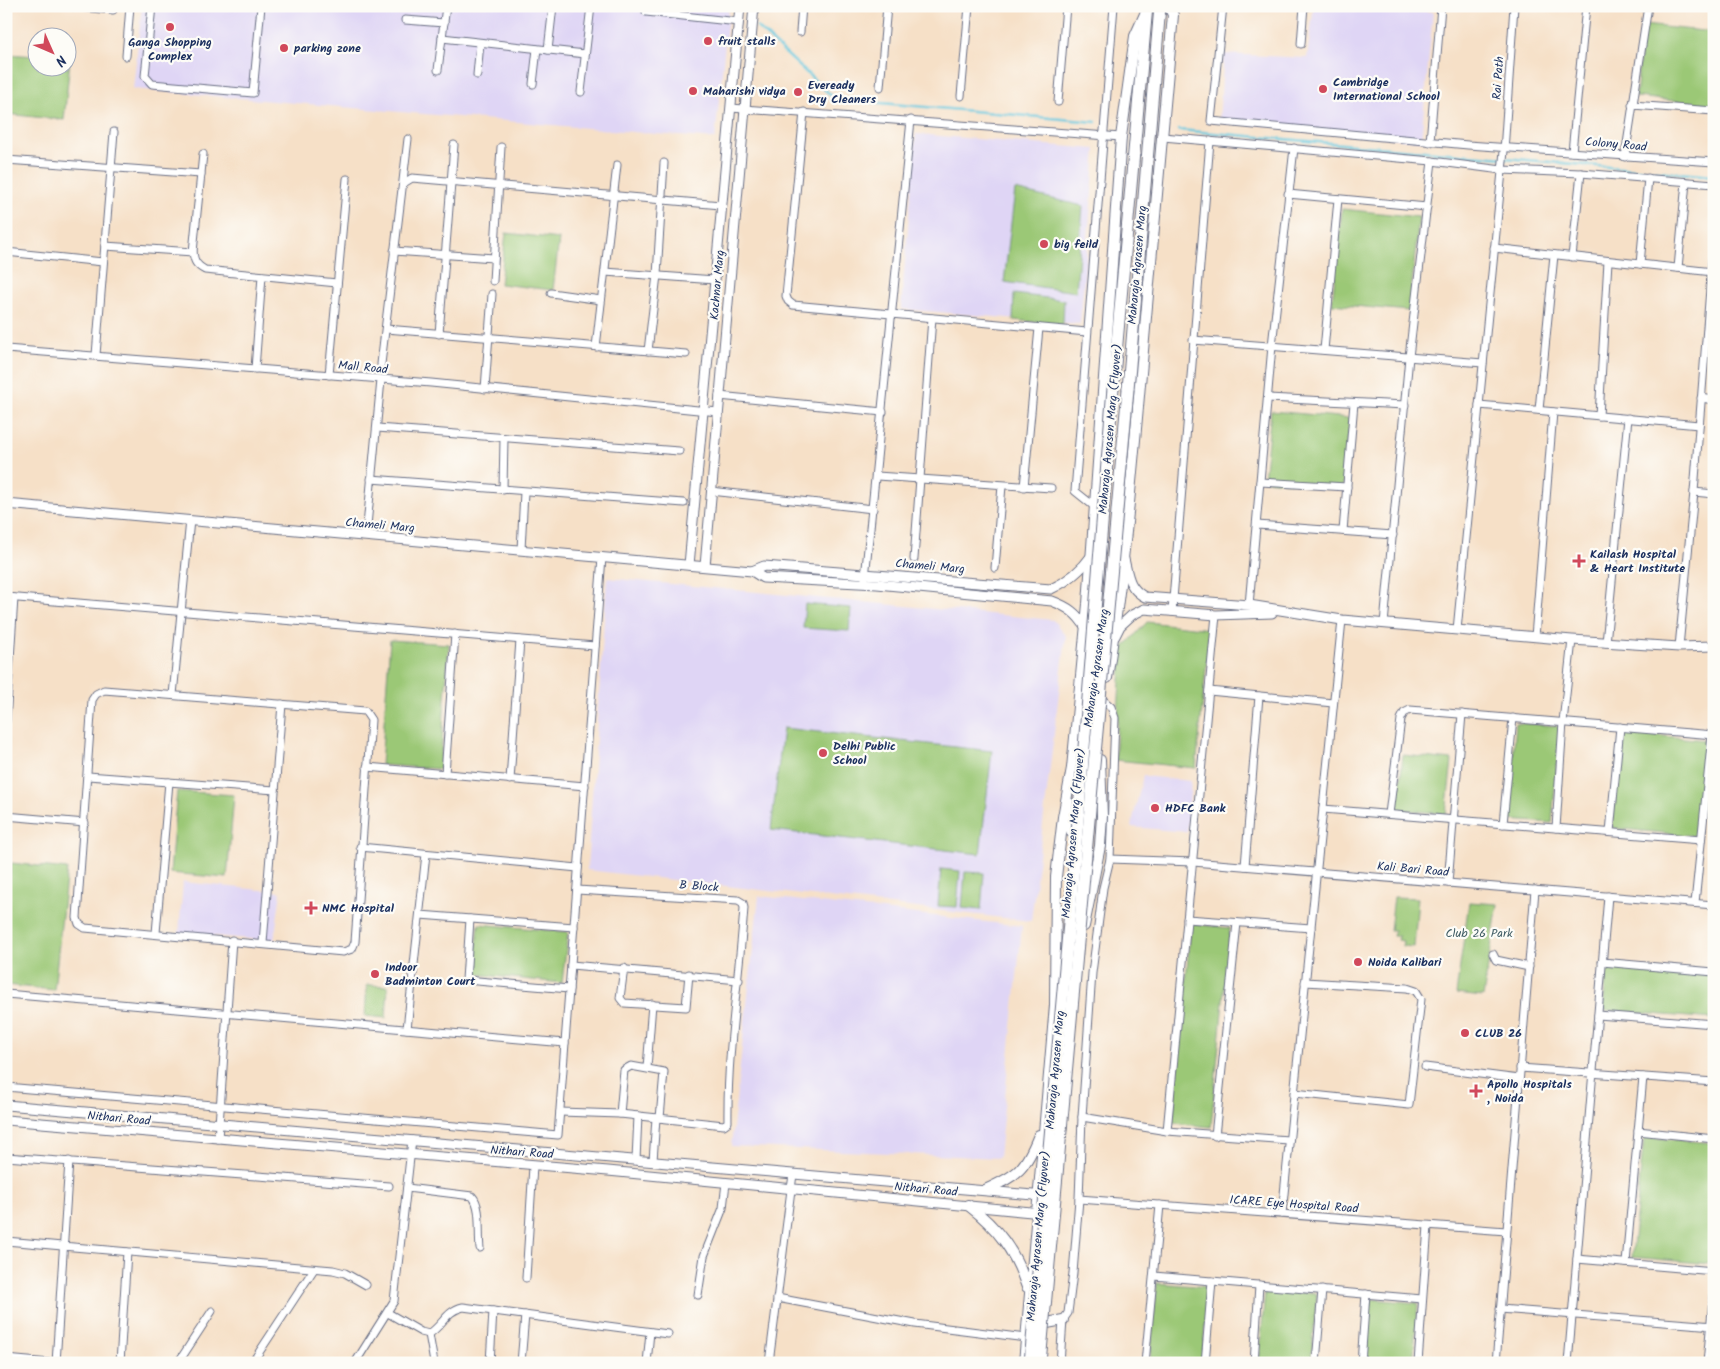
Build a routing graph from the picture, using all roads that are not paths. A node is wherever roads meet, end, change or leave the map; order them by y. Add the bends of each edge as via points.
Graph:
1 (67, 6) edge
2 (130, 6) edge
3 (152, 6) edge
4 (261, 6) edge
5 (446, 6) edge
6 (553, 6) edge
7 (591, 6) edge
8 (740, 6) edge
9 (754, 6) edge
10 (802, 6) edge
11 (887, 6) edge
12 (969, 6) edge
13 (1066, 6) edge
14 (1114, 6) edge
15 (1160, 6) edge
16 (1169, 6) edge
17 (1223, 6) edge
18 (1304, 6) edge
19 (1441, 6) edge
20 (1514, 6) edge
21 (1586, 6) edge
22 (1648, 6) edge
23 (1147, 7) edge
24 (112, 10) dead end
25 (646, 12) dead end
26 (406, 20) dead end
27 (739, 22) junction
28 (444, 23) junction
29 (800, 32) dead end
30 (442, 38) junction
31 (480, 43) junction
32 (1301, 44) dead end
33 (537, 49) junction
34 (548, 50) junction
35 (585, 54) junction
36 (126, 56) dead end
37 (438, 70) dead end
38 (477, 75) dead end
39 (533, 84) dead end
40 (880, 87) dead end
41 (581, 92) dead end
42 (961, 96) dead end
43 (1058, 102) dead end
44 (1632, 104) junction
45 (731, 108) junction
46 (744, 110) junction
47 (1714, 111) edge
48 (804, 112) junction
49 (911, 120) junction
50 (114, 132) dead end
51 (1102, 135) junction
52 (1121, 137) junction
53 (1163, 137) junction
54 (408, 139) dead end
55 (1210, 141) junction
56 (1430, 142) junction
57 (454, 145) dead end
58 (501, 147) dead end
59 (1294, 148) junction
60 (1504, 152) junction
61 (1572, 152) junction
62 (203, 154) dead end
63 (1625, 157) junction
64 (6, 160) edge
65 (1432, 160) junction
66 (1714, 162) edge
67 (664, 163) dead end
68 (617, 165) dead end
69 (111, 168) junction
70 (1502, 170) junction
71 (1581, 173) junction
72 (201, 174) junction
73 (1648, 178) junction
74 (347, 179) dead end
75 (451, 182) junction
76 (1686, 182) junction
77 (404, 184) junction
78 (1714, 184) edge
79 (498, 187) junction
80 (1288, 194) junction
81 (614, 197) junction
82 (1338, 199) junction
83 (663, 201) junction
84 (722, 205) junction
85 (1428, 207) junction
86 (1714, 238) edge
87 (105, 246) junction
88 (1494, 248) junction
89 (394, 251) junction
90 (6, 252) edge
91 (193, 252) junction
92 (446, 255) junction
93 (1554, 255) junction
94 (1572, 257) junction
95 (494, 258) junction
96 (1608, 261) junction
97 (103, 262) junction
98 (1640, 264) junction
99 (1678, 268) junction
100 (605, 272) junction
101 (1712, 272) edge
102 (657, 275) junction
103 (262, 276) junction
104 (715, 280) junction
105 (493, 281) dead end
106 (337, 283) junction
107 (551, 293) dead end
108 (492, 294) dead end
109 (602, 300) junction
110 (892, 315) junction
111 (932, 318) junction
112 (1039, 328) junction
113 (386, 330) junction
114 (1088, 332) junction
115 (439, 334) junction
116 (488, 338) junction
117 (1193, 340) junction
118 (1272, 346) junction
119 (596, 347) junction
120 (6, 348) edge
121 (1324, 350) junction
122 (648, 351) junction
123 (686, 354) dead end
124 (96, 355) junction
125 (1409, 357) junction
126 (1483, 363) junction
127 (381, 364) dead end
128 (255, 369) junction
129 (329, 375) junction
130 (381, 380) junction
131 (485, 389) junction
132 (720, 396) junction
133 (1268, 398) junction
134 (1701, 398) junction
135 (1714, 400) edge
136 (1354, 403) junction
137 (1405, 405) junction
138 (1479, 405) junction
139 (703, 410) junction
140 (1539, 410) junction
141 (718, 412) junction
142 (882, 412) junction
143 (1553, 412) junction
144 (1599, 416) junction
145 (1628, 418) junction
146 (1699, 425) junction
147 (376, 428) junction
148 (504, 438) junction
149 (679, 451) dead end
150 (877, 476) junction
151 (372, 479) junction
152 (920, 480) junction
153 (1260, 482) junction
154 (1002, 486) junction
155 (1024, 487) junction
156 (1347, 487) junction
157 (1051, 488) dead end
158 (503, 490) junction
159 (524, 492) junction
160 (711, 492) junction
161 (1694, 492) junction
162 (1714, 494) edge
163 (684, 503) dead end
164 (6, 504) edge
165 (1095, 507) junction
166 (874, 509) junction
167 (1129, 510) junction
168 (190, 520) junction
169 (1257, 525) junction
170 (1343, 532) junction
171 (1393, 535) junction
172 (366, 536) junction
173 (521, 550) junction
174 (1124, 554) junction
175 (1092, 555) junction
176 (602, 557) junction
177 (914, 559) dead end
178 (689, 565) junction
179 (705, 566) junction
180 (995, 568) dead end
181 (865, 578) junction
182 (10, 597) edge
183 (1174, 600) junction
184 (1249, 605) junction
185 (182, 612) junction
186 (1172, 612) junction
187 (1281, 612) junction
188 (1216, 615) junction
189 (1342, 620) junction
190 (1384, 624) junction
191 (1086, 628) junction
192 (1457, 630) junction
193 (455, 634) junction
194 (1535, 637) junction
195 (1113, 638) junction
196 (520, 640) junction
197 (1572, 640) junction
198 (1606, 643) junction
199 (596, 646) junction
200 (1679, 646) junction
201 (1714, 646) edge
202 (1714, 652) edge
203 (1209, 691) junction
204 (173, 695) junction
205 (1259, 696) junction
206 (1103, 700) junction
207 (1333, 703) junction
208 (282, 704) junction
209 (1462, 714) junction
210 (1513, 718) junction
211 (6, 721) edge
212 (1563, 722) junction
213 (1620, 727) junction
214 (1713, 735) edge
215 (367, 767) junction
216 (1072, 768) junction
217 (445, 774) junction
218 (88, 776) junction
219 (510, 780) junction
220 (169, 782) junction
221 (585, 786) junction
222 (1100, 786) junction
223 (275, 790) junction
224 (1323, 809) junction
225 (1389, 814) junction
226 (6, 816) edge
227 (1453, 820) junction
228 (85, 823) junction
229 (1503, 824) junction
230 (1556, 828) junction
231 (1610, 832) junction
232 (1701, 840) junction
233 (360, 847) junction
234 (426, 854) junction
235 (1110, 859) junction
236 (1193, 862) junction
237 (1245, 866) junction
238 (578, 868) junction
239 (1316, 872) junction
240 (1448, 883) junction
241 (577, 890) junction
242 (1535, 890) junction
243 (1608, 896) junction
244 (1695, 903) junction
245 (1714, 905) edge
246 (420, 915) junction
247 (470, 919) junction
248 (1188, 919) junction
249 (1237, 923) junction
250 (574, 927) junction
251 (1311, 928) junction
252 (1083, 931) junction
253 (1056, 932) junction
254 (156, 933) junction
255 (232, 940) junction
256 (263, 943) junction
257 (1493, 954) dead end
258 (1602, 962) junction
259 (571, 965) junction
260 (1528, 967) junction
261 (624, 968) junction
262 (1714, 972) edge
263 (690, 974) junction
264 (739, 980) junction
265 (1305, 982) junction
266 (569, 989) junction
267 (6, 994) edge
268 (652, 1004) junction
269 (227, 1013) junction
270 (1598, 1015) junction
271 (1714, 1024) edge
272 (407, 1029) junction
273 (565, 1043) junction
274 (1426, 1067) dead end
275 (647, 1068) junction
276 (1520, 1068) junction
277 (1593, 1073) junction
278 (1643, 1077) junction
279 (1519, 1079) junction
280 (1714, 1082) edge
281 (6, 1087) edge
282 (1294, 1093) junction
283 (6, 1105) edge
284 (220, 1105) junction
285 (560, 1112) junction
286 (620, 1114) junction
287 (638, 1116) junction
288 (1082, 1117) junction
289 (658, 1118) junction
290 (6, 1120) edge
291 (219, 1123) junction
292 (1044, 1124) junction
293 (1167, 1131) junction
294 (1638, 1131) junction
295 (1215, 1136) junction
296 (218, 1139) junction
297 (1714, 1139) edge
298 (412, 1140) junction
299 (1289, 1140) junction
300 (410, 1156) junction
301 (6, 1157) edge
302 (609, 1157) junction
303 (636, 1160) junction
304 (69, 1161) junction
305 (653, 1161) junction
306 (533, 1166) junction
307 (608, 1171) junction
308 (793, 1174) junction
309 (726, 1183) junction
310 (389, 1186) dead end
311 (407, 1188) junction
312 (791, 1189) junction
313 (985, 1190) junction
314 (1037, 1195) junction
315 (1059, 1197) junction
316 (1079, 1199) junction
317 (968, 1205) junction
318 (1160, 1205) junction
319 (1036, 1212) junction
320 (1282, 1214) junction
321 (1057, 1216) junction
322 (1428, 1226) junction
323 (1506, 1232) junction
324 (6, 1242) edge
325 (63, 1246) junction
326 (480, 1248) dead end
327 (128, 1252) junction
328 (1577, 1259) junction
329 (1626, 1263) junction
330 (314, 1268) junction
331 (1714, 1271) edge
332 (1154, 1276) junction
333 (526, 1278) dead end
334 (1212, 1281) junction
335 (366, 1285) dead end
336 (1259, 1285) junction
337 (1714, 1288) edge
338 (1322, 1290) junction
339 (1029, 1293) junction
340 (1366, 1294) junction
341 (698, 1295) dead end
342 (777, 1298) junction
343 (1422, 1299) junction
344 (1500, 1309) junction
345 (212, 1311) dead end
346 (493, 1311) junction
347 (388, 1313) junction
348 (525, 1315) junction
349 (1572, 1315) junction
350 (1063, 1320) junction
351 (1047, 1323) junction
352 (1712, 1326) edge
353 (650, 1332) junction
354 (429, 1334) junction
355 (668, 1334) dead end
356 (1026, 1338) junction
357 (6, 1359) edge
358 (50, 1363) edge
359 (56, 1363) edge
360 (120, 1363) edge
361 (178, 1363) edge
362 (252, 1363) edge
363 (355, 1363) edge
364 (434, 1363) edge
365 (490, 1363) edge
366 (521, 1363) edge
367 (647, 1363) edge
368 (769, 1363) edge
369 (1024, 1363) edge
370 (1030, 1363) edge
371 (1040, 1363) edge
372 (1044, 1363) edge
373 (1060, 1363) edge
374 (1145, 1363) edge
375 (1205, 1363) edge
376 (1254, 1363) edge
377 (1316, 1363) edge
378 (1361, 1363) edge
379 (1418, 1363) edge
380 (1496, 1363) edge
381 (1568, 1363) edge
382 (1707, 1363) edge

1 - 24 street
2 - 36 street
3 - 4 street via 147,81 253,93
5 - 28 street
6 - 34 street
7 - 35 street
8 - 27 street, Kachnar Marg
9 - 46 street, Kachnar Marg
10 - 29 street
11 - 40 street
12 - 42 street
13 - 43 street
14 - 51 street
15 - 371 main road, Maharaja Agrasen Marg (Flyover), bridge
16 - 53 main road, Maharaja Agrasen Marg via 1173,15
17 - 56 street via 1211,121
18 - 32 street
19 - 56 street
20 - 60 street, Rai Path
21 - 61 street, Colony Road
22 - 44 street
23 - 52 main road, Maharaja Agrasen Marg via 1135,36
23 - 370 main road, Maharaja Agrasen Marg (Flyover), bridge
25 - 27 street
26 - 28 street
27 - 45 street, Kachnar Marg
28 - 30 street
30 - 31 street
30 - 37 street
31 - 33 street
31 - 38 street
33 - 34 street
33 - 39 street
34 - 35 street
35 - 41 street
44 - 47 street
44 - 63 street
45 - 46 street
45 - 84 street, Kachnar Marg
46 - 48 street
46 - 132 street, Kachnar Marg
48 - 49 street
48 - 110 street via 788,301 793,305
49 - 51 street
49 - 110 street
50 - 69 street
51 - 52 street
51 - 114 street
52 - 165 main road, Maharaja Agrasen Marg
53 - 55 street
53 - 167 main road, Maharaja Agrasen Marg
54 - 77 street
55 - 59 street
55 - 117 street
56 - 60 street
57 - 75 street
58 - 79 street
59 - 65 street
59 - 80 street
60 - 61 street
60 - 70 street, Rai Path
61 - 63 street, Colony Road
62 - 72 street
63 - 66 street, Colony Road
64 - 69 street
65 - 70 street
65 - 85 street
67 - 83 street
68 - 81 street
69 - 72 street
69 - 87 street
70 - 71 street
70 - 88 street, Rai Path
71 - 73 street
71 - 94 street
72 - 91 street
73 - 76 street
73 - 98 street
74 - 106 street
75 - 77 street via 412,178
75 - 79 street
75 - 92 street
76 - 78 street
76 - 99 street
77 - 89 street
79 - 81 street
79 - 95 street
80 - 82 street
80 - 118 street
81 - 83 street
81 - 100 street
82 - 85 street
82 - 121 street
83 - 84 street
83 - 102 street
84 - 104 street, Kachnar Marg
85 - 125 street
86 - 101 street
87 - 91 street
87 - 97 street
88 - 93 street
88 - 126 street, Rai Path
89 - 92 street
89 - 113 street
90 - 97 street
91 - 103 street via 194,261 205,270
92 - 95 street
92 - 115 street
93 - 94 street
93 - 140 street
94 - 96 street
95 - 105 street
96 - 98 street
96 - 144 street
97 - 124 street
98 - 99 street
99 - 101 street
100 - 102 street
100 - 109 street
101 - 134 street
102 - 104 street
102 - 122 street
103 - 106 street
103 - 128 street
104 - 139 street, Kachnar Marg
106 - 129 street
107 - 109 street
108 - 116 street
109 - 119 street
110 - 111 street
110 - 142 street
111 - 112 street
111 - 152 street
112 - 114 street
112 - 155 street
113 - 115 street
113 - 127 street
114 - 165 street via 1075,491
115 - 116 street
116 - 119 street
116 - 131 street
117 - 118 street
117 - 183 street
118 - 121 street
118 - 133 street
119 - 122 street
120 - 124 street, Mall Road
121 - 125 street
122 - 123 street
124 - 128 street, Mall Road
125 - 126 street
125 - 137 street
126 - 138 street, Rai Path
128 - 129 street, Mall Road
129 - 130 street, Mall Road
130 - 131 street, Mall Road
130 - 147 street
131 - 139 street, Mall Road
132 - 141 street, Kachnar Marg
132 - 142 street
133 - 136 street
133 - 153 street
134 - 135 street
134 - 146 street
136 - 137 street
136 - 156 street
137 - 171 street
138 - 140 street
138 - 192 street, Rai Path
139 - 141 street, Mall Road
139 - 178 street, Kachnar Marg
140 - 143 street
141 - 160 street, Kachnar Marg
142 - 150 street
143 - 144 street
143 - 194 street
144 - 145 street
145 - 146 street
145 - 198 street
146 - 161 street
147 - 148 street
147 - 151 street
148 - 149 street
148 - 158 street
150 - 152 street
150 - 166 street
151 - 158 street
151 - 172 street
152 - 154 street
152 - 177 street
153 - 156 street
153 - 169 street
154 - 155 street
154 - 180 street
155 - 157 street
156 - 170 street
158 - 159 street
159 - 163 street
159 - 173 street
160 - 166 street
160 - 179 street, Kachnar Marg
161 - 162 street
161 - 200 street
164 - 168 street, Chameli Marg
165 - 167 street
165 - 175 main road, Maharaja Agrasen Marg
166 - 181 street
167 - 174 main road, Maharaja Agrasen Marg
168 - 172 street, Chameli Marg
168 - 185 street
169 - 170 street
169 - 184 street
170 - 171 street
171 - 190 street
172 - 173 street, Chameli Marg
173 - 176 street, Chameli Marg
174 - 183 street via 1129,582 1136,593
174 - 195 main road, Maharaja Agrasen Marg
175 - 181 street, Chameli Marg via 1082,569 1051,589
175 - 191 main road, Maharaja Agrasen Marg
176 - 178 street, Chameli Marg
176 - 199 street
178 - 179 street, Chameli Marg
179 - 181 street, Chameli Marg via 752,571 763,578
181 - 191 street, Chameli Marg via 1052,601 1070,608
182 - 185 street
182 - 211 street
183 - 184 street
183 - 186 street
184 - 187 street
185 - 193 street
185 - 204 street
186 - 188 street
186 - 195 street via 1144,609 1132,614
187 - 188 street
187 - 189 street
188 - 203 street
189 - 190 street
189 - 207 street
190 - 192 street
191 - 216 main road, Maharaja Agrasen Marg
192 - 194 street
193 - 196 street
193 - 217 street
194 - 197 street
195 - 206 main road, Maharaja Agrasen Marg
196 - 199 street
196 - 219 street
197 - 198 street
197 - 212 street
198 - 200 street
199 - 221 street
200 - 201 street
200 - 202 street
203 - 205 street
203 - 236 street
204 - 208 street
204 - 218 street via 104,690 96,694 92,700
205 - 207 street
205 - 237 street
206 - 222 main road, Maharaja Agrasen Marg
206 - 235 street via 1111,706 1115,718
207 - 224 street
208 - 215 street via 365,711 371,720
208 - 223 street
209 - 210 street
209 - 225 street via 1410,710 1404,713
209 - 227 street
210 - 212 street
210 - 229 street
212 - 213 street
212 - 230 street
213 - 214 street
213 - 231 street
214 - 232 street
215 - 217 street
215 - 233 street
216 - 222 main road via 1070,832 1081,840 1090,838 1092,834 1094,796
216 - 253 main road, Maharaja Agrasen Marg via 1056,877
217 - 219 street
218 - 220 street
218 - 228 street
219 - 221 street
220 - 223 street
220 - 254 street
221 - 238 street
222 - 252 main road, Maharaja Agrasen Marg via 1100,846
223 - 256 street
224 - 225 street
224 - 239 street
225 - 227 street
226 - 228 street
227 - 229 street
227 - 240 street
228 - 254 street via 79,924 85,928
229 - 230 street
230 - 231 street
231 - 232 street
232 - 244 street
233 - 234 street
233 - 256 street via 352,949 343,952
234 - 238 street
234 - 246 street
235 - 236 street, Kali Bari Road
235 - 288 street via 1092,973
236 - 237 street, Kali Bari Road
236 - 248 street
237 - 239 street, Kali Bari Road
238 - 241 street
239 - 240 street, Kali Bari Road
239 - 251 street
240 - 242 street, Kali Bari Road
241 - 250 street
241 - 264 street, B Block via 738,900 744,908
242 - 243 street, Kali Bari Road
242 - 260 street
243 - 244 street, Kali Bari Road
243 - 258 street
244 - 245 street, Kali Bari Road
246 - 247 street
246 - 272 street
247 - 250 street
247 - 266 street via 466,980
248 - 249 street
248 - 293 street
249 - 251 street
249 - 295 street
250 - 259 street
251 - 265 street
252 - 253 main road via 1072,940 1064,940
252 - 315 main road, Maharaja Agrasen Marg
253 - 292 main road, Maharaja Agrasen Marg via 1055,1005
254 - 255 street
255 - 256 street
255 - 269 street
257 - 260 street via 1496,960
258 - 262 street
258 - 270 street
259 - 261 street
259 - 266 street
260 - 276 street
261 - 263 street
261 - 268 street via 621,1001
263 - 264 street
263 - 268 street via 686,1007
264 - 289 street, B Block via 728,1082 728,1122 724,1125
265 - 282 street
265 - 282 street via 1407,988 1416,991 1421,999 1409,1105
266 - 273 street
267 - 269 street
268 - 275 street
269 - 272 street
269 - 284 street
270 - 271 street
270 - 277 street
272 - 273 street
273 - 285 street
274 - 279 street
275 - 286 street via 630,1066 624,1070
275 - 289 street via 664,1072
276 - 277 street
276 - 279 street
277 - 278 street
277 - 328 street
278 - 280 street
278 - 294 street
279 - 323 street
281 - 284 street
282 - 299 street
283 - 291 street, Nithari Road
284 - 285 street via 558,1135
284 - 291 street
285 - 286 street, B Block
286 - 287 street, B Block
287 - 289 street, B Block
287 - 303 street
288 - 293 street
288 - 316 street
289 - 305 street
290 - 296 street, Nithari Road
291 - 296 street
291 - 298 street, Nithari Road
292 - 313 main road via 1031,1156 1014,1177
292 - 314 main road, Maharaja Agrasen Marg
293 - 295 street
294 - 297 street
294 - 329 street
295 - 299 street
296 - 300 street, Nithari Road
298 - 300 street
298 - 302 street, Nithari Road
299 - 320 street
300 - 306 street, Nithari Road
300 - 311 street
301 - 304 street
302 - 303 street, Nithari Road
302 - 307 street
303 - 305 street, Nithari Road
304 - 310 street
304 - 325 street
305 - 308 street, Nithari Road
306 - 307 street, Nithari Road
306 - 333 street
307 - 309 street, Nithari Road
308 - 312 street
308 - 313 street, Nithari Road
309 - 312 street, Nithari Road
309 - 341 street via 723,1208 704,1256
311 - 326 street via 472,1196 477,1208
311 - 347 street via 397,1283
312 - 317 street, Nithari Road
312 - 342 street
313 - 314 street, Nithari Road
314 - 315 street, Nithari Road
314 - 319 main road, Maharaja Agrasen Marg
315 - 321 main road, Maharaja Agrasen Marg
316 - 318 street, ICARE Eye Hospital Road
316 - 350 street via 1068,1313
317 - 319 street, Nithari Road
317 - 339 main road via 999,1233 1019,1261
318 - 320 street, ICARE Eye Hospital Road
318 - 332 street
319 - 321 street, Nithari Road
319 - 339 main road, Maharaja Agrasen Marg
320 - 322 street, ICARE Eye Hospital Road
321 - 351 main road, Maharaja Agrasen Marg
322 - 323 street, ICARE Eye Hospital Road
322 - 343 street
323 - 344 street
324 - 325 street
325 - 327 street
325 - 359 street
327 - 330 street
327 - 360 street
328 - 329 street
328 - 349 street
329 - 331 street
330 - 335 street via 345,1273
330 - 362 street
332 - 334 street
332 - 374 street
334 - 336 street
334 - 375 street
336 - 338 street
336 - 376 street
337 - 352 street
338 - 340 street
338 - 377 street
339 - 356 main road, Maharaja Agrasen Marg
340 - 343 street
340 - 378 street
342 - 356 street via 915,1324
342 - 368 street
343 - 379 street
344 - 349 street
344 - 380 street
345 - 361 street
346 - 348 street
346 - 354 street via 454,1309
346 - 365 street
347 - 354 street
347 - 363 street
348 - 353 street
348 - 366 street
349 - 352 street
349 - 381 street
350 - 351 main road
350 - 373 street
351 - 372 main road, Maharaja Agrasen Marg
352 - 382 street
353 - 355 street
353 - 367 street
354 - 364 street
356 - 369 main road, Maharaja Agrasen Marg
357 - 358 street

